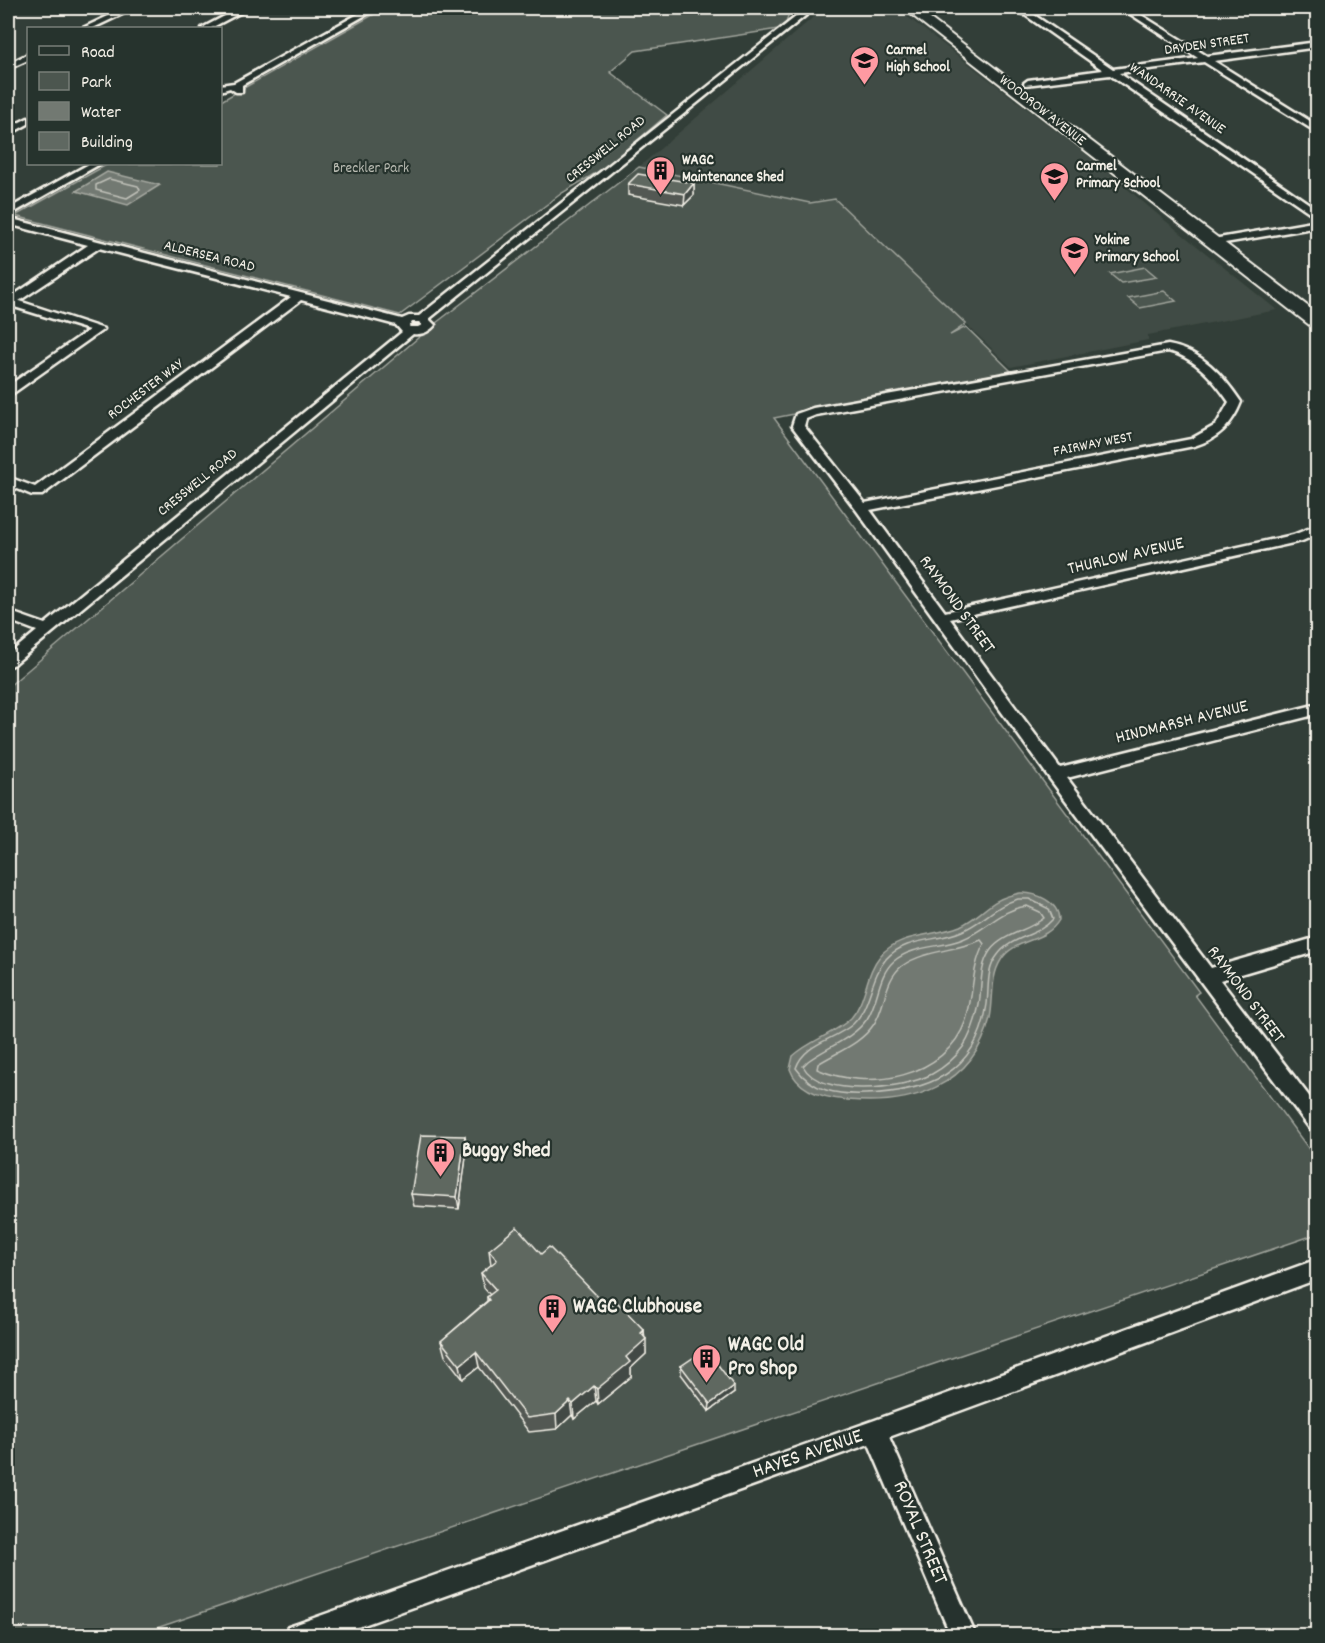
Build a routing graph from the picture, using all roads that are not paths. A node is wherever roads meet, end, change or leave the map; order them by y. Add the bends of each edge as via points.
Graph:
1 (14, 8) edge
2 (131, 8) edge
3 (245, 8) edge
4 (374, 8) edge
5 (811, 8) edge
6 (909, 8) edge
7 (1019, 8) edge
8 (1125, 8) edge
9 (8, 10) edge
10 (89, 27) edge
11 (208, 27) edge
12 (1317, 44) edge
13 (27, 58) edge
14 (1206, 59) junction
15 (8, 67) edge
16 (1112, 72) junction
17 (1028, 83) dead end
18 (222, 90) edge
19 (27, 121) edge
20 (9, 130) edge
21 (1317, 130) edge
22 (93, 165) edge
23 (8, 213) edge
24 (1317, 215) edge
25 (8, 221) edge
26 (1317, 224) edge
27 (1213, 242) junction
28 (97, 244) junction
29 (300, 296) junction
30 (1317, 323) edge
31 (406, 327) junction
32 (1179, 349) joint
33 (8, 391) edge
34 (8, 481) edge
35 (862, 508) junction
36 (1317, 529) edge
37 (8, 615) edge
38 (941, 617) junction
39 (46, 629) junction
40 (8, 662) edge
41 (1317, 708) edge
42 (1056, 775) junction
43 (1317, 944) edge
44 (1206, 977) junction
45 (1317, 1124) edge
46 (1317, 1269) edge
47 (875, 1431) junction
48 (297, 1635) edge
49 (964, 1635) edge

1 - 9 street
2 - 10 street
3 - 11 street
4 - 18 street via 235,86 237,91
5 - 31 street, CRESSWELL ROAD via 423,319 414,318
6 - 27 main road, WOODROW AVENUE
7 - 16 street, WANDARRIE AVENUE
8 - 14 street
12 - 14 street, DRYDEN STREET
13 - 15 street
14 - 16 street, DRYDEN STREET
14 - 21 street
16 - 17 street, DRYDEN STREET
16 - 24 street, WANDARRIE AVENUE
19 - 20 street
22 - 23 street
25 - 28 street, ALDERSEA ROAD
26 - 27 street
27 - 30 main road, WOODROW AVENUE
28 - 29 street, ALDERSEA ROAD
28 - 33 street via 10,302 98,329
29 - 31 street, ALDERSEA ROAD
29 - 34 street, ROCHESTER WAY via 37,492
31 - 39 street, CRESSWELL ROAD
32 - 35 street, FAIRWAY WEST via 1220,380 1235,402 1229,419 1217,432 1194,442
32 - 35 street, RAYMOND STREET via 800,417 798,426
35 - 38 street, RAYMOND STREET
36 - 38 street, THURLOW AVENUE via 1297,538
37 - 39 street
38 - 42 street, RAYMOND STREET
39 - 40 street, CRESSWELL ROAD
41 - 42 street, HINDMARSH AVENUE
42 - 44 street, RAYMOND STREET
43 - 44 street
44 - 45 street, RAYMOND STREET
46 - 47 street, HAYES AVENUE
47 - 48 street, HAYES AVENUE
47 - 49 street, ROYAL STREET

